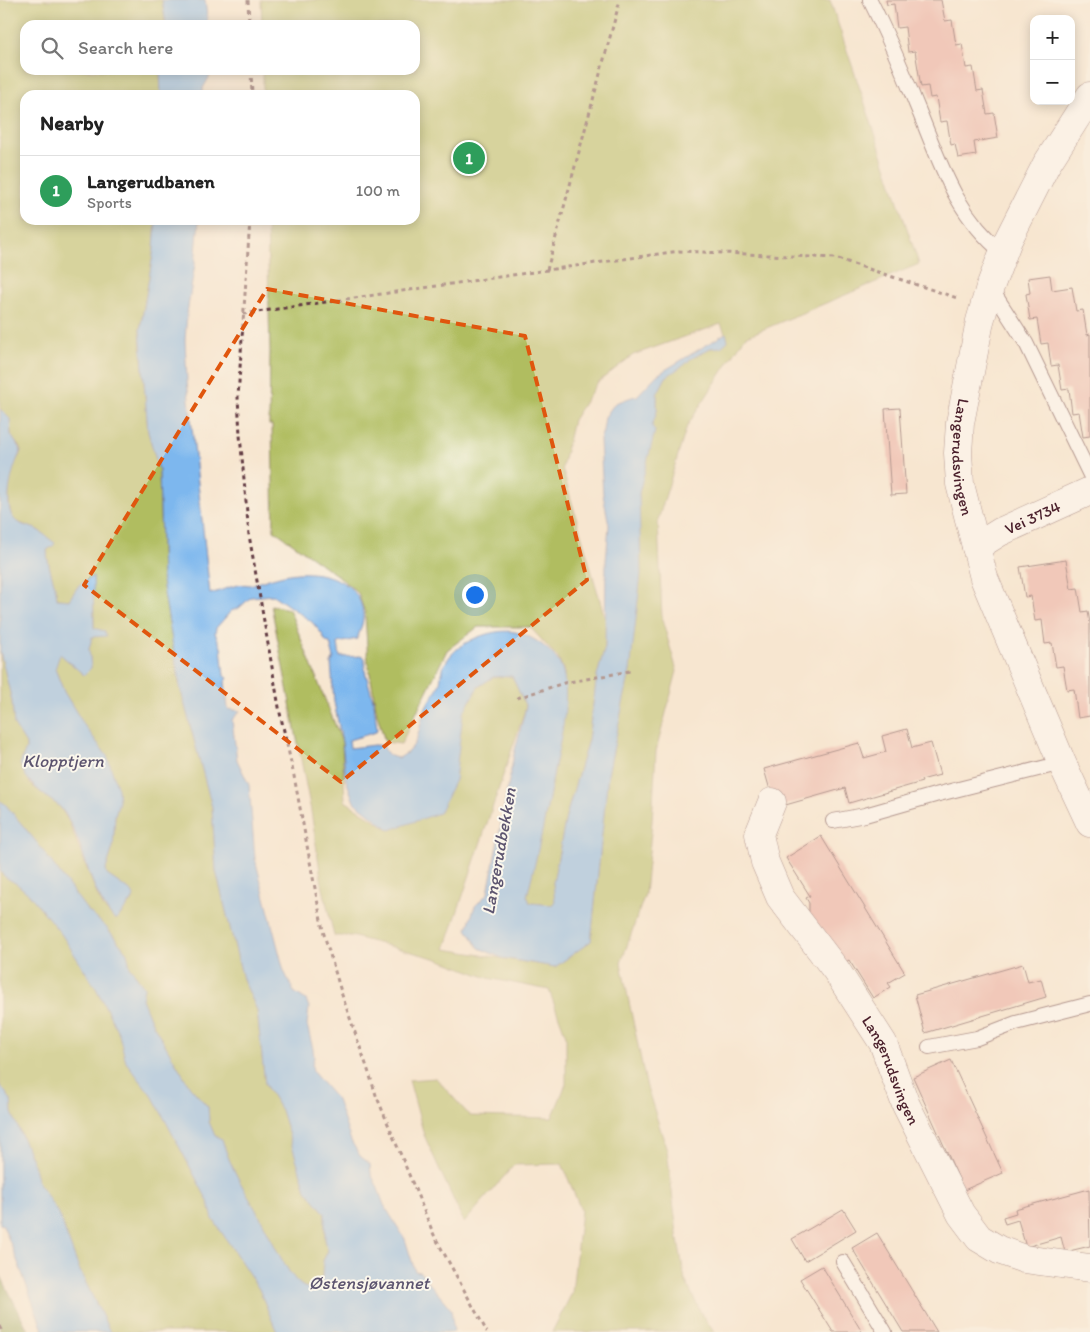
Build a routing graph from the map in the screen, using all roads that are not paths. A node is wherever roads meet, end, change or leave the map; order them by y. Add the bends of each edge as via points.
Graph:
1 (870, 0) edge
2 (1090, 96) edge
3 (1003, 253) junction
4 (987, 297) junction
5 (1090, 475) edge
6 (1090, 491) edge
7 (976, 548) junction
8 (1062, 763) junction
9 (772, 802) dead end
10 (833, 821) dead end
11 (1090, 824) edge
12 (1090, 1004) edge
13 (930, 1047) dead end
14 (843, 1262) dead end
15 (1090, 1268) edge
16 (885, 1332) edge

1 - 3 lane via 948,184 971,220
2 - 3 street, Langerudsvingen via 1046,165
3 - 4 street, Langerudsvingen
4 - 5 lane via 1026,343
4 - 7 street, Langerudsvingen via 960,423 958,453 960,484
6 - 7 street, Vei 3734 via 1000,532
7 - 8 street, Langerudsvingen via 984,578
8 - 10 lane
8 - 11 street, Langerudsvingen
9 - 15 street, Langerudsvingen via 759,834 765,862 780,897 836,970 883,1043 906,1105 961,1214 979,1238 999,1250 1024,1259
12 - 13 lane via 1016,1023 977,1038
14 - 16 lane

